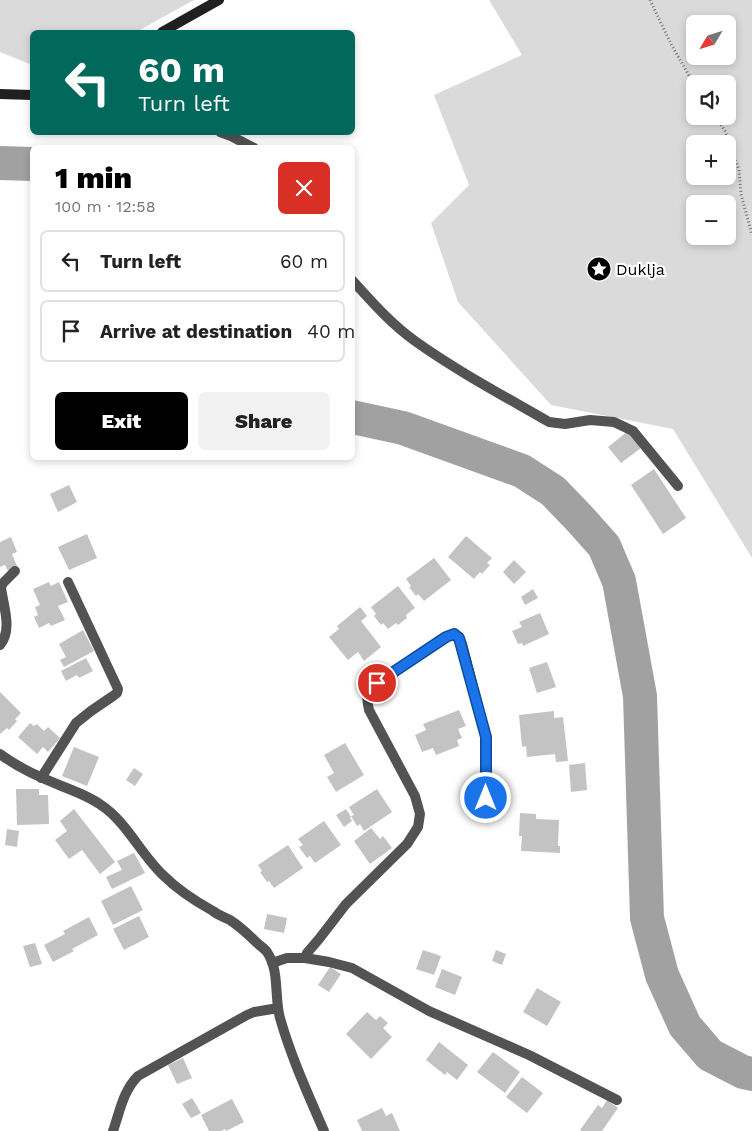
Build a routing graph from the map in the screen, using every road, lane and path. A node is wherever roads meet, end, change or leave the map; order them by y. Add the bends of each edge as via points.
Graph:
1 (219, 0) edge
2 (650, 0) edge
3 (166, 30) edge
4 (689, 75) edge
5 (0, 94) edge
6 (30, 95) edge
7 (721, 125) edge
8 (228, 135) edge
9 (248, 145) edge
10 (752, 235) edge
11 (355, 284) edge
12 (678, 486) dead end
13 (15, 571) dead end
14 (68, 582) dead end
15 (0, 645) edge
16 (0, 754) edge
17 (41, 778) junction
18 (486, 798) dead end
19 (306, 958) junction
20 (272, 963) junction
21 (278, 1008) junction
22 (617, 1100) dead end
23 (113, 1131) edge
24 (324, 1131) edge

1 - 3 street
2 - 4 path
5 - 6 street
7 - 10 path via 739,170 741,194
8 - 9 street
11 - 12 street via 376,308 414,340 549,422 614,422 633,431
13 - 15 street via 1,587 7,633
14 - 17 street via 118,689 76,723
16 - 17 street
17 - 20 street via 91,799 110,812 162,875 182,892 245,931 267,952
18 - 19 street via 486,737 462,644 454,634 370,689 366,699 369,710 415,796 420,814 418,827 407,844 346,904
19 - 20 street via 287,958
19 - 22 street via 352,968 429,1011 529,1055
20 - 21 street
21 - 23 street via 247,1015 138,1076 125,1093
21 - 24 street via 288,1044

